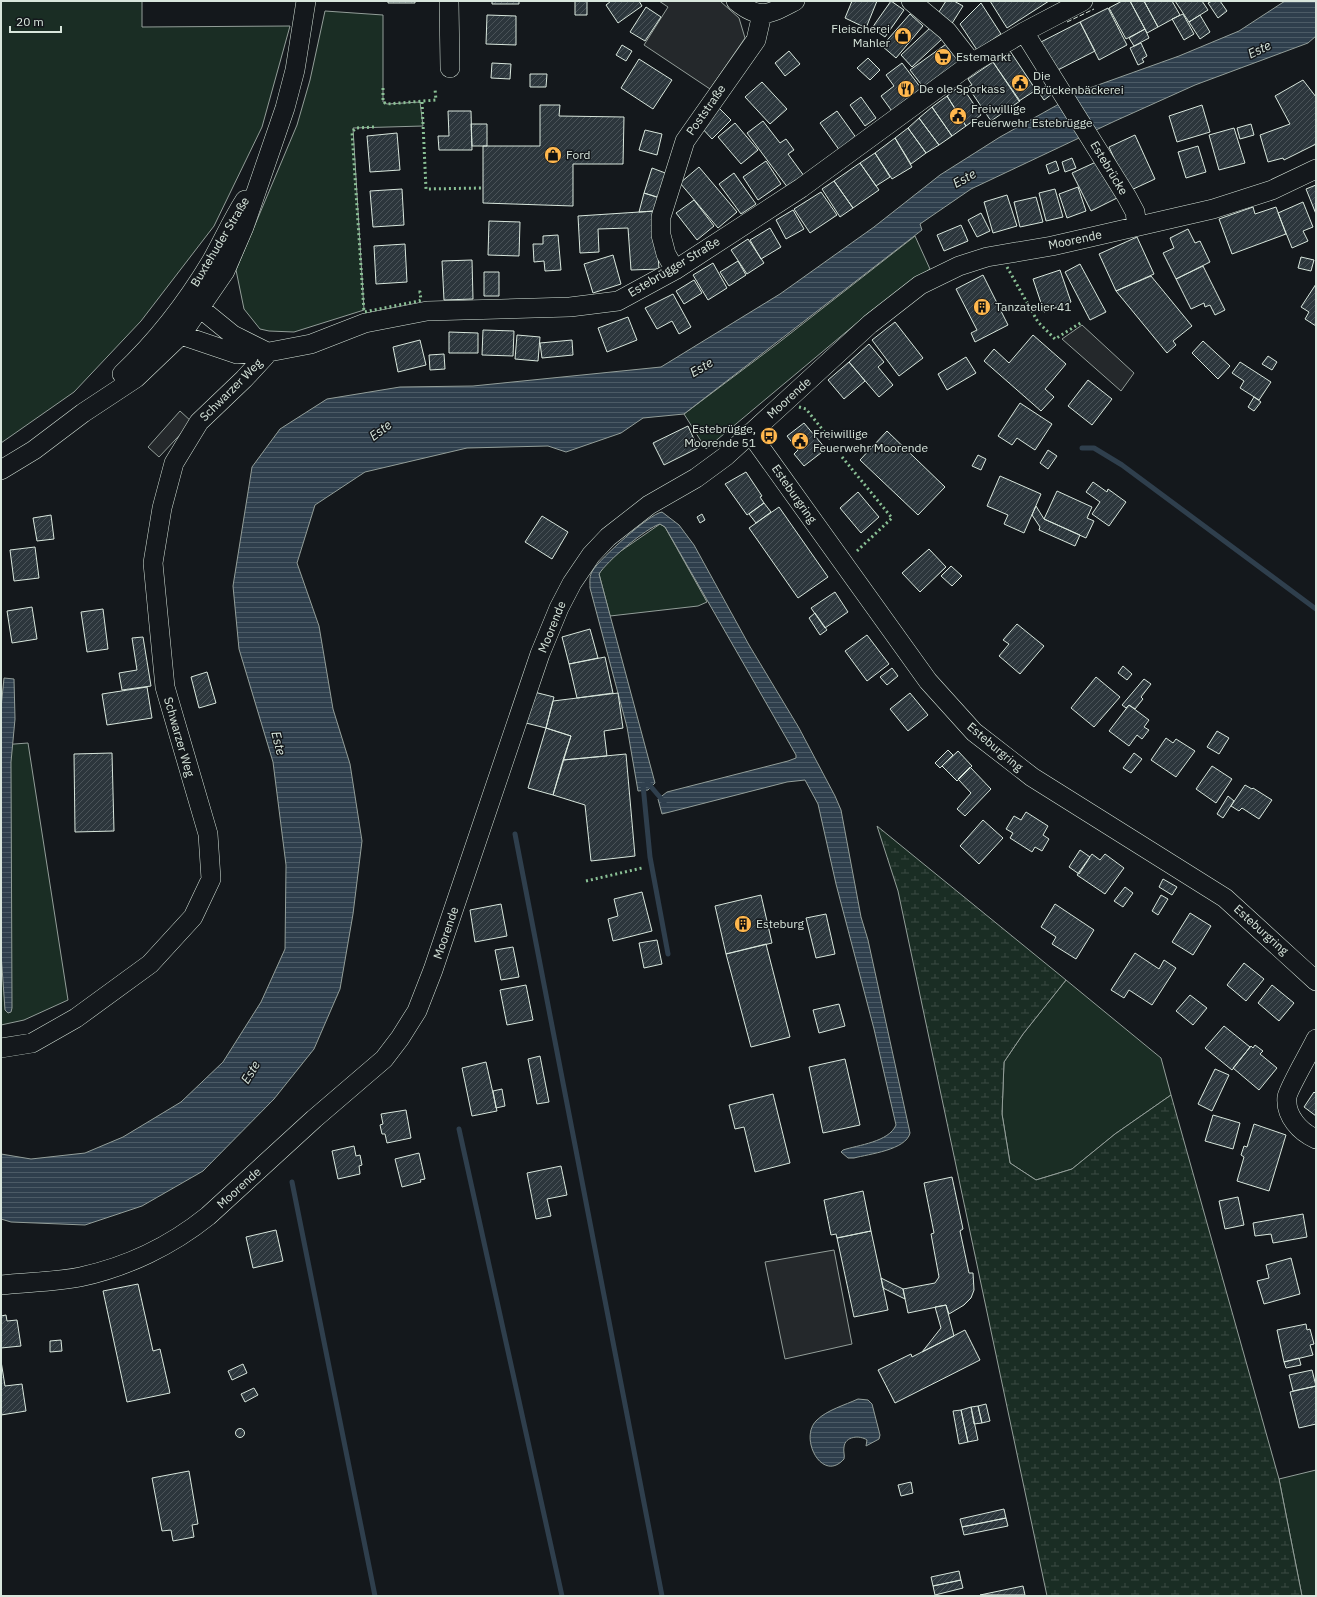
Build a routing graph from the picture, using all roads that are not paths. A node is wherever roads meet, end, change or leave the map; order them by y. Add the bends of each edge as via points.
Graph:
1 (306, 1) edge
2 (449, 1) edge
3 (736, 1) edge
4 (795, 1) edge
5 (912, 1) edge
6 (1083, 1) edge
7 (762, 14) junction
8 (1024, 32) junction
9 (972, 63) junction
10 (450, 68) dead end
11 (1316, 169) edge
12 (1137, 226) junction
13 (675, 270) junction
14 (194, 303) junction
15 (175, 329) junction
16 (269, 352) junction
17 (750, 433) junction
18 (1, 470) edge
19 (1316, 981) edge
20 (1316, 1039) edge
21 (1, 1048) edge
22 (1316, 1139) edge
23 (1, 1285) edge

1 - 14 street, Buxtehuder Straße via 296,63 285,108 244,227 225,271
2 - 10 street
3 - 7 street via 748,11
4 - 7 street
5 - 9 street via 947,31
6 - 8 street, Estebrügger Straße
7 - 13 street, Poststraße via 756,40 685,141 661,217 666,254
8 - 9 street, Estebrügger Straße
8 - 12 street, Estebrücke via 1135,212
9 - 13 street, Estebrügger Straße via 801,188
11 - 12 street, Moorende via 1246,199
12 - 17 street, Moorende via 1052,246 987,257 959,266 920,285 870,324
13 - 16 street, Estebrügger Straße via 618,301 570,307 426,311 365,323 311,344
14 - 15 street, Buxtehuder Straße
14 - 16 street via 233,335
15 - 16 street, Estebrügger Straße via 237,354
15 - 18 street, Buxtehuder Straße via 136,378 34,450
16 - 21 street, Schwarzer Weg via 199,422 174,463 162,508 153,563 165,687 208,834 211,879 193,917 150,964 70,1022 32,1043
17 - 19 street, Esteburgring via 928,680 974,732 1032,777 1225,898
17 - 23 street, Moorende via 726,456 696,478 649,505 624,523 591,555 572,583 540,654 433,970 417,1010 384,1059 191,1230 127,1263 84,1276
20 - 22 street via 1287,1096 1288,1113 1305,1135

